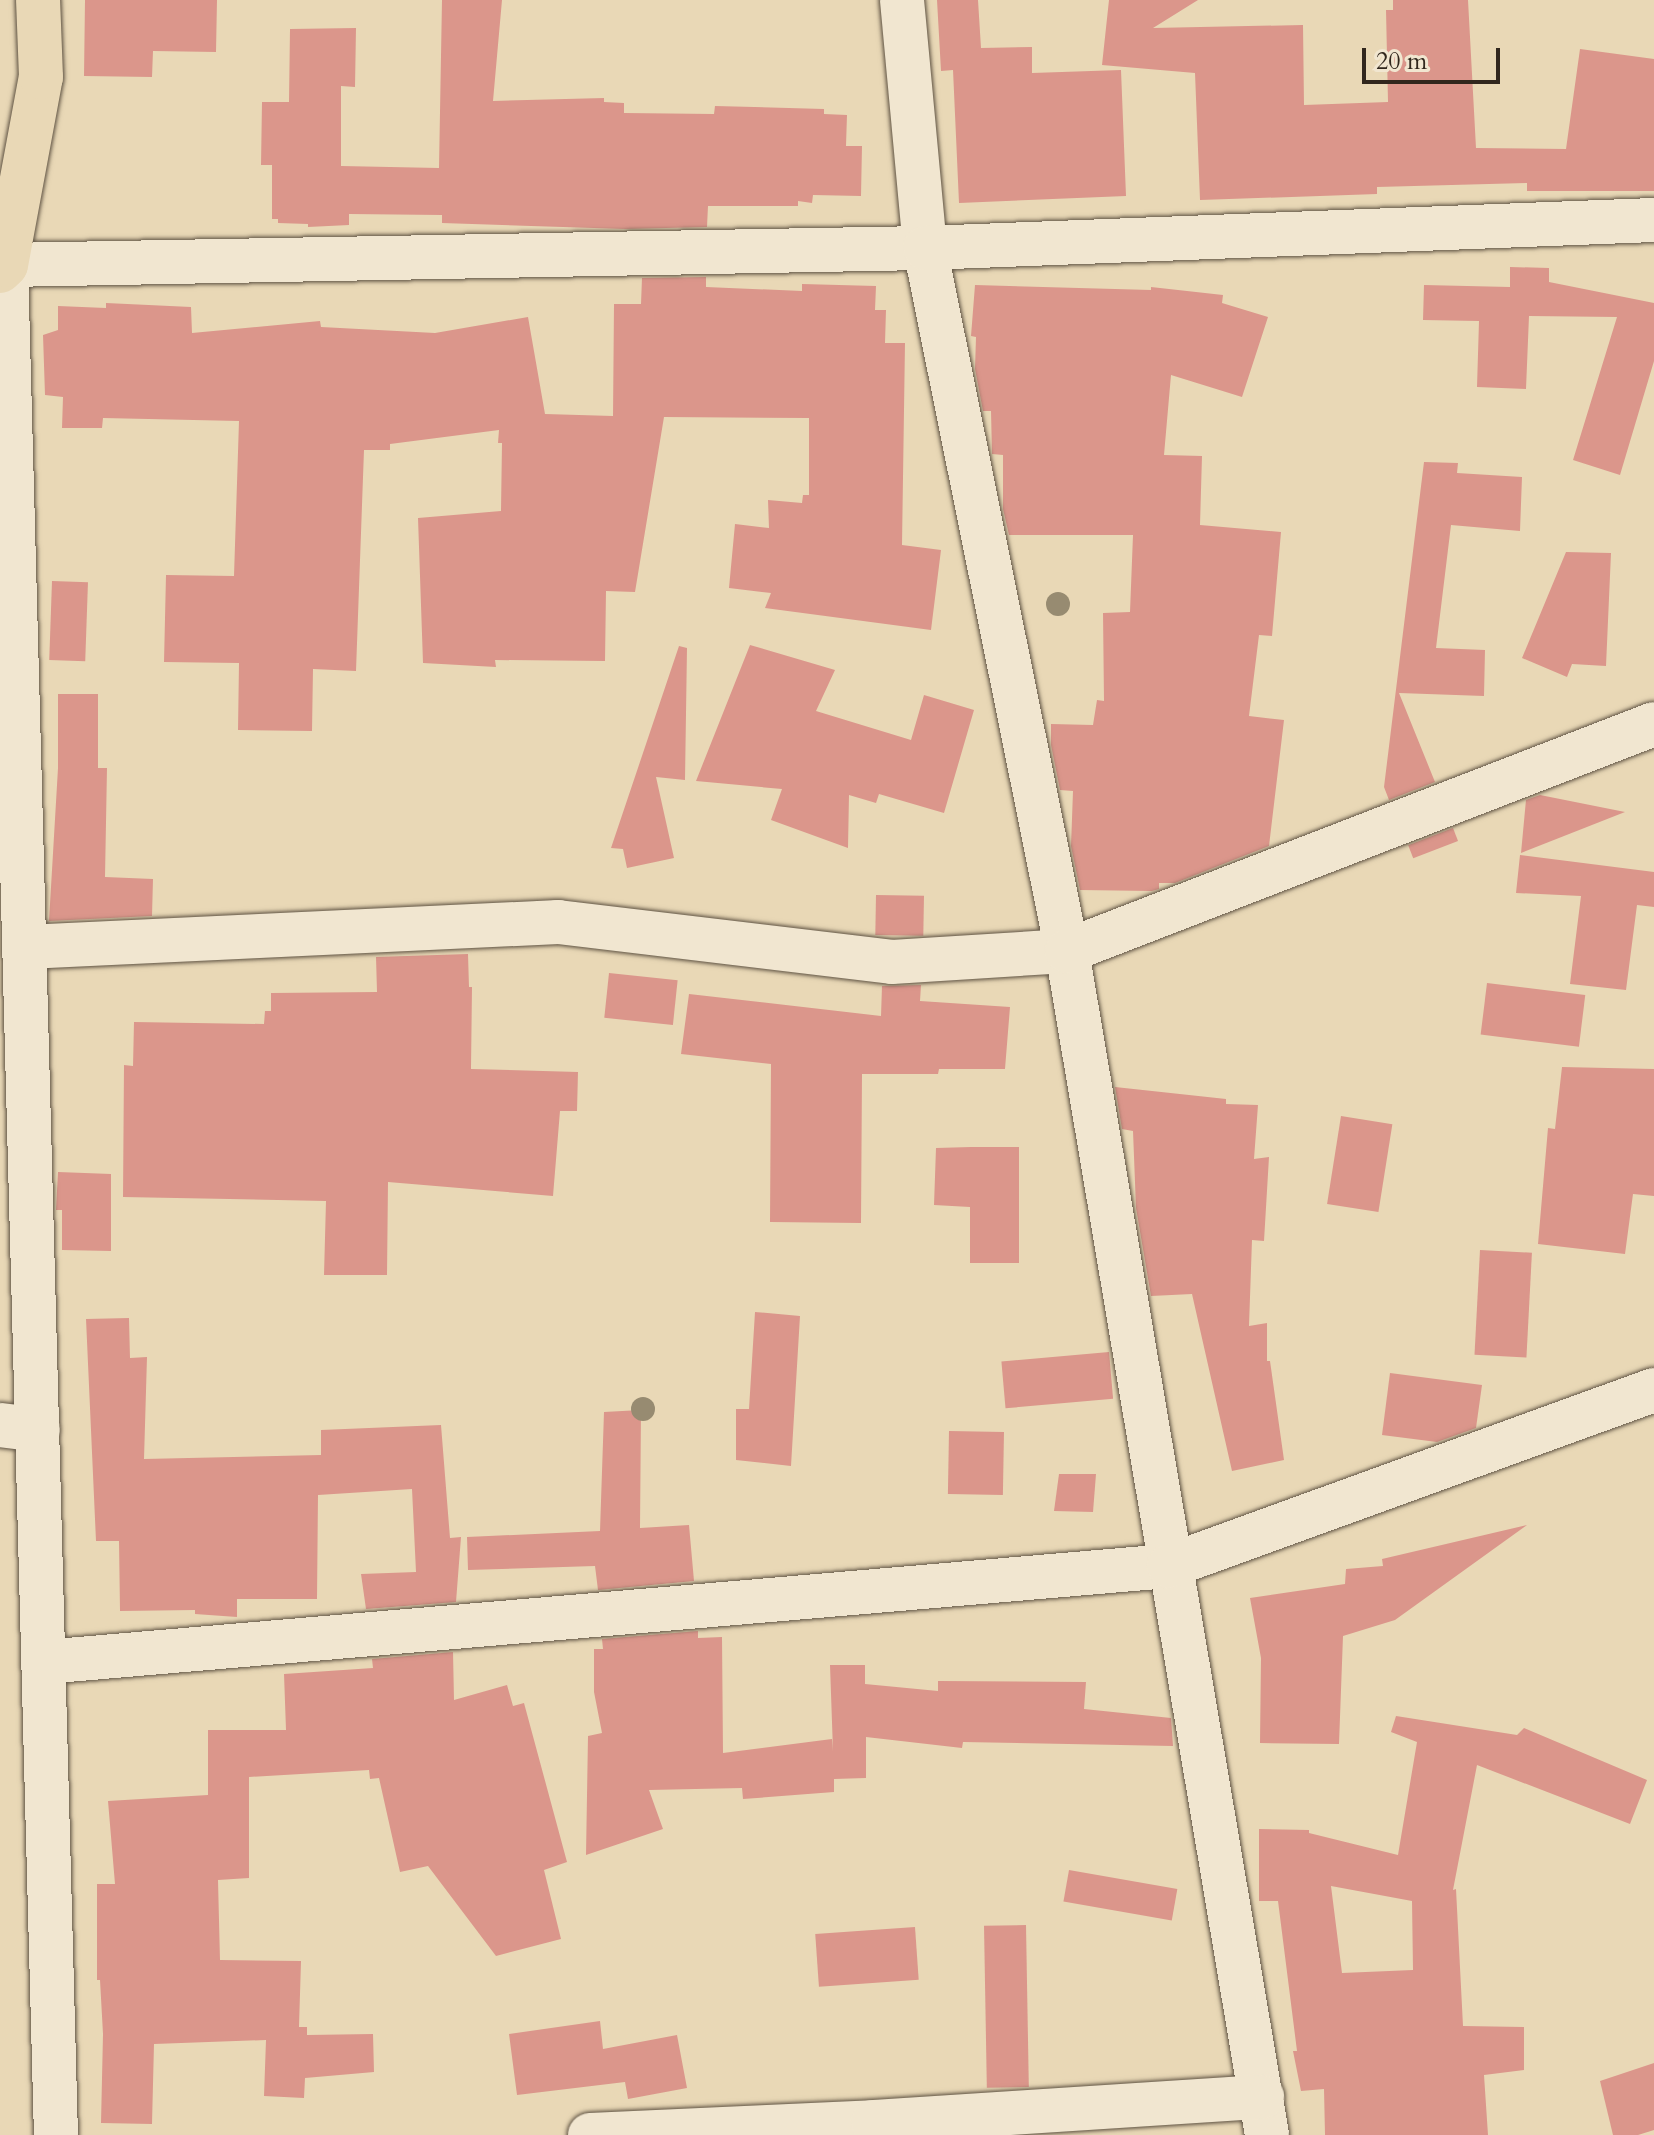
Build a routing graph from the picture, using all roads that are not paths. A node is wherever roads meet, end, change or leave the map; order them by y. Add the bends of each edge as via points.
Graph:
1 (38, 0) edge
2 (902, 0) edge
3 (1654, 220) edge
4 (925, 248) junction
5 (2, 258) edge
6 (1654, 724) edge
7 (26, 947) junction
8 (1067, 951) junction
9 (1654, 1390) edge
10 (19, 1428) edge
11 (1169, 1566) junction
12 (44, 1662) junction
13 (1264, 2116) edge
14 (874, 2128) edge
15 (56, 2135) edge
16 (590, 2135) edge

1 - 5 main road via 41,77
2 - 4 street
3 - 4 street
4 - 5 street
4 - 8 street
5 - 7 street
6 - 8 street
7 - 8 street via 558,922 892,962
7 - 10 street
8 - 11 street
9 - 11 street
10 - 12 street
11 - 12 street
11 - 13 street
12 - 15 street
13 - 14 street
14 - 16 street

